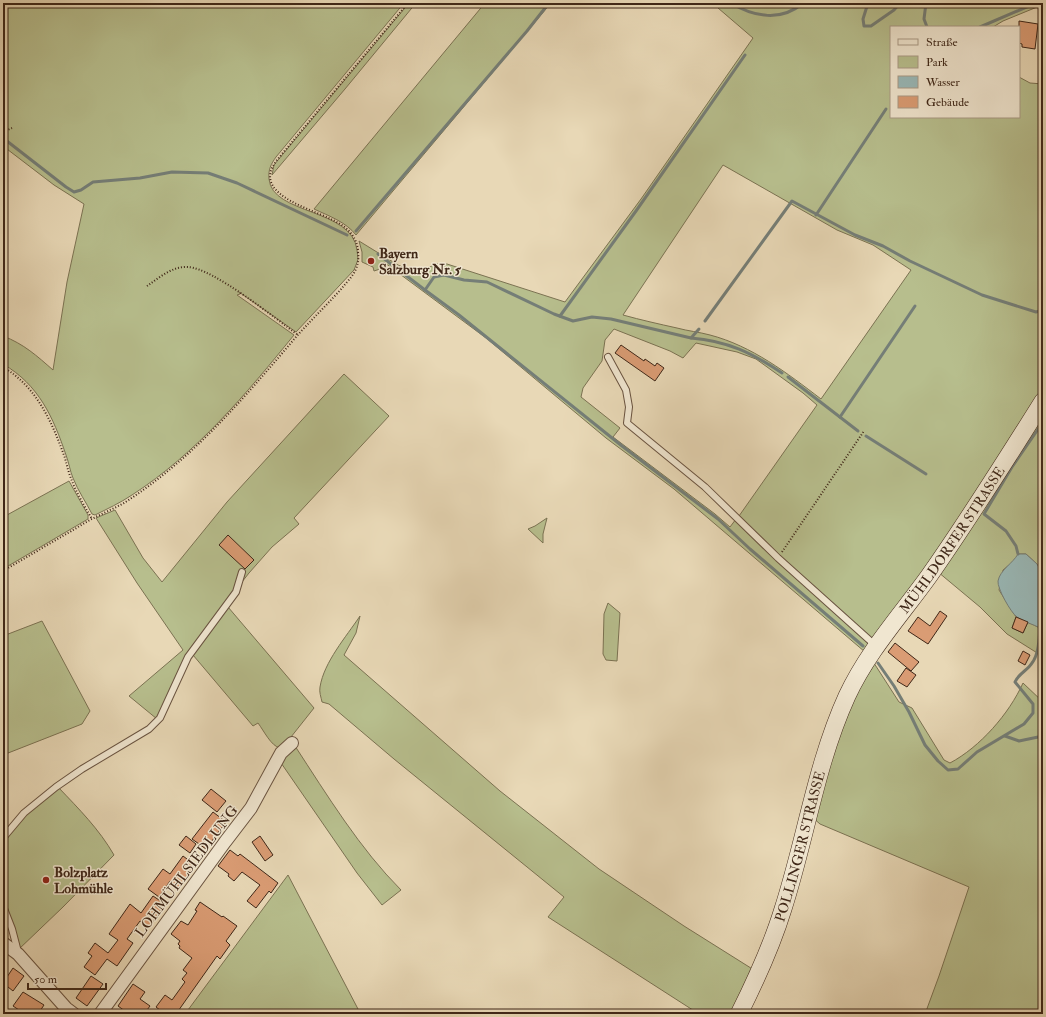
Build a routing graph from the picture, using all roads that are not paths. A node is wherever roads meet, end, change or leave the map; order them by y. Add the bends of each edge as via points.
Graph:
1 (608, 357) dead end
2 (1043, 401) edge
3 (242, 572) dead end
4 (876, 646) junction
5 (857, 677) joint
6 (292, 743) dead end
7 (3, 838) edge
8 (3, 906) edge
9 (3, 942) edge
10 (18, 954) junction
11 (70, 1012) edge
12 (100, 1014) edge
13 (739, 1014) edge

1 - 4 lane via 626,390 629,407 627,423 705,487 778,558
2 - 4 street, MÜHLDORFER STRASSE via 958,534
3 - 7 lane via 236,592 188,657 160,718 149,729 56,787 24,813
4 - 5 street, MÜHLDORFER STRASSE
5 - 13 street, POLLINGER STRASSE via 833,728 825,752 784,909 759,973
6 - 12 street, LOHMÜHLSIEDLUNG via 281,753 251,808
8 - 10 lane
9 - 10 street
10 - 11 street

